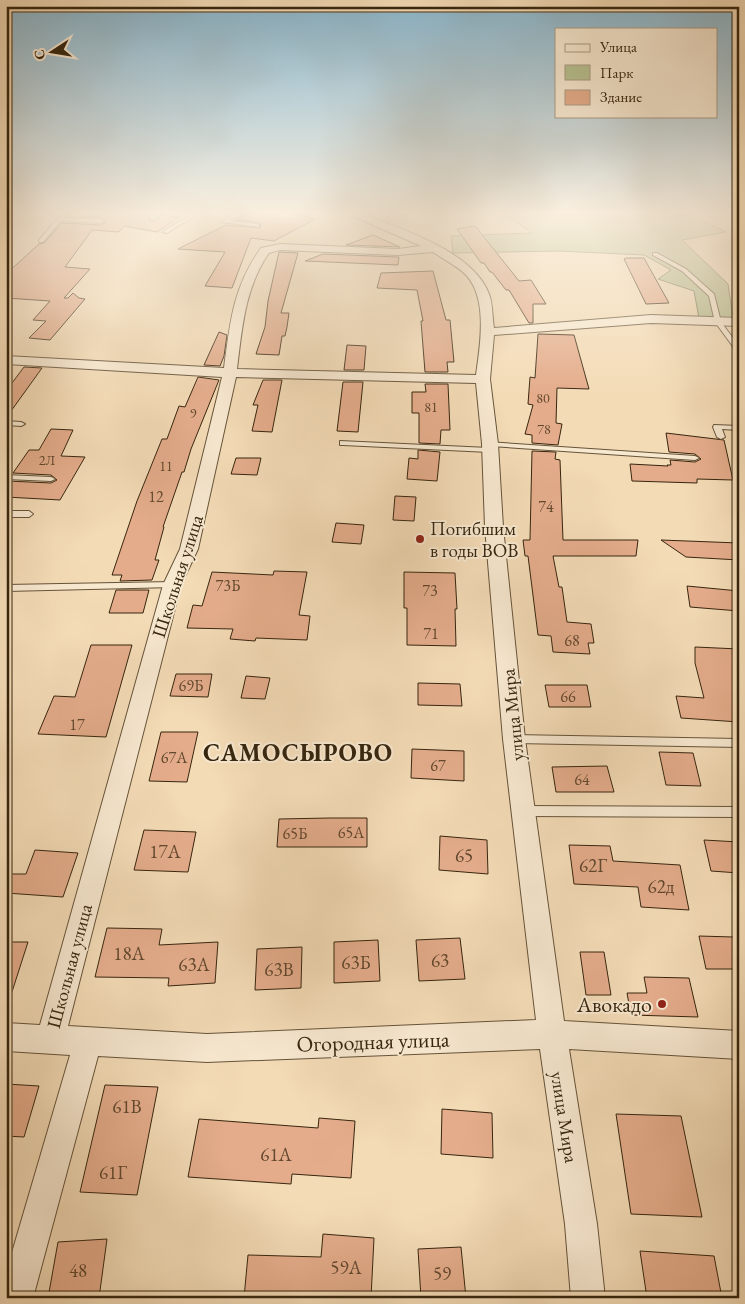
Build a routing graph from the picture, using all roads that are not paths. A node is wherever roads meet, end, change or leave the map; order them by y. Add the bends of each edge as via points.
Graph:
1 (253, 272) edge
2 (469, 272) edge
3 (686, 272) edge
4 (718, 322) junction
5 (739, 322) edge
6 (488, 332) junction
7 (739, 350) edge
8 (6, 360) edge
9 (230, 372) junction
10 (483, 379) junction
11 (6, 423) edge
12 (21, 424) dead end
13 (739, 428) edge
14 (720, 437) dead end
15 (344, 443) dead end
16 (489, 447) junction
17 (695, 458) dead end
18 (6, 478) edge
19 (51, 479) dead end
20 (6, 514) edge
21 (29, 514) dead end
22 (172, 585) junction
23 (6, 588) edge
24 (514, 739) junction
25 (739, 743) edge
26 (524, 811) junction
27 (739, 812) edge
28 (552, 1034) junction
29 (6, 1037) edge
30 (50, 1040) junction
31 (88, 1042) junction
32 (739, 1045) edge
33 (16, 1298) edge
34 (588, 1298) edge

1 - 9 street, Школьная улица via 238,309
2 - 6 street, улица Мира via 482,294
3 - 4 lane via 712,295
4 - 5 street
4 - 6 street via 651,318
4 - 7 lane
6 - 10 street, улица Мира
8 - 9 street
9 - 10 street
9 - 22 street, Школьная улица via 189,549
10 - 16 street, улица Мира
11 - 12 lane
13 - 14 lane via 717,427
15 - 16 lane
16 - 17 lane
16 - 24 street, улица Мира
18 - 19 lane
20 - 21 lane
22 - 23 lane
22 - 30 street, Школьная улица
24 - 25 lane
24 - 26 street, улица Мира
26 - 27 lane
26 - 28 street, улица Мира
28 - 31 street, Огородная улица via 207,1048
28 - 32 street, Огородная улица
28 - 34 street, улица Мира via 581,1224
29 - 30 street, Огородная улица
30 - 31 street, Огородная улица
31 - 33 street, Школьная улица

